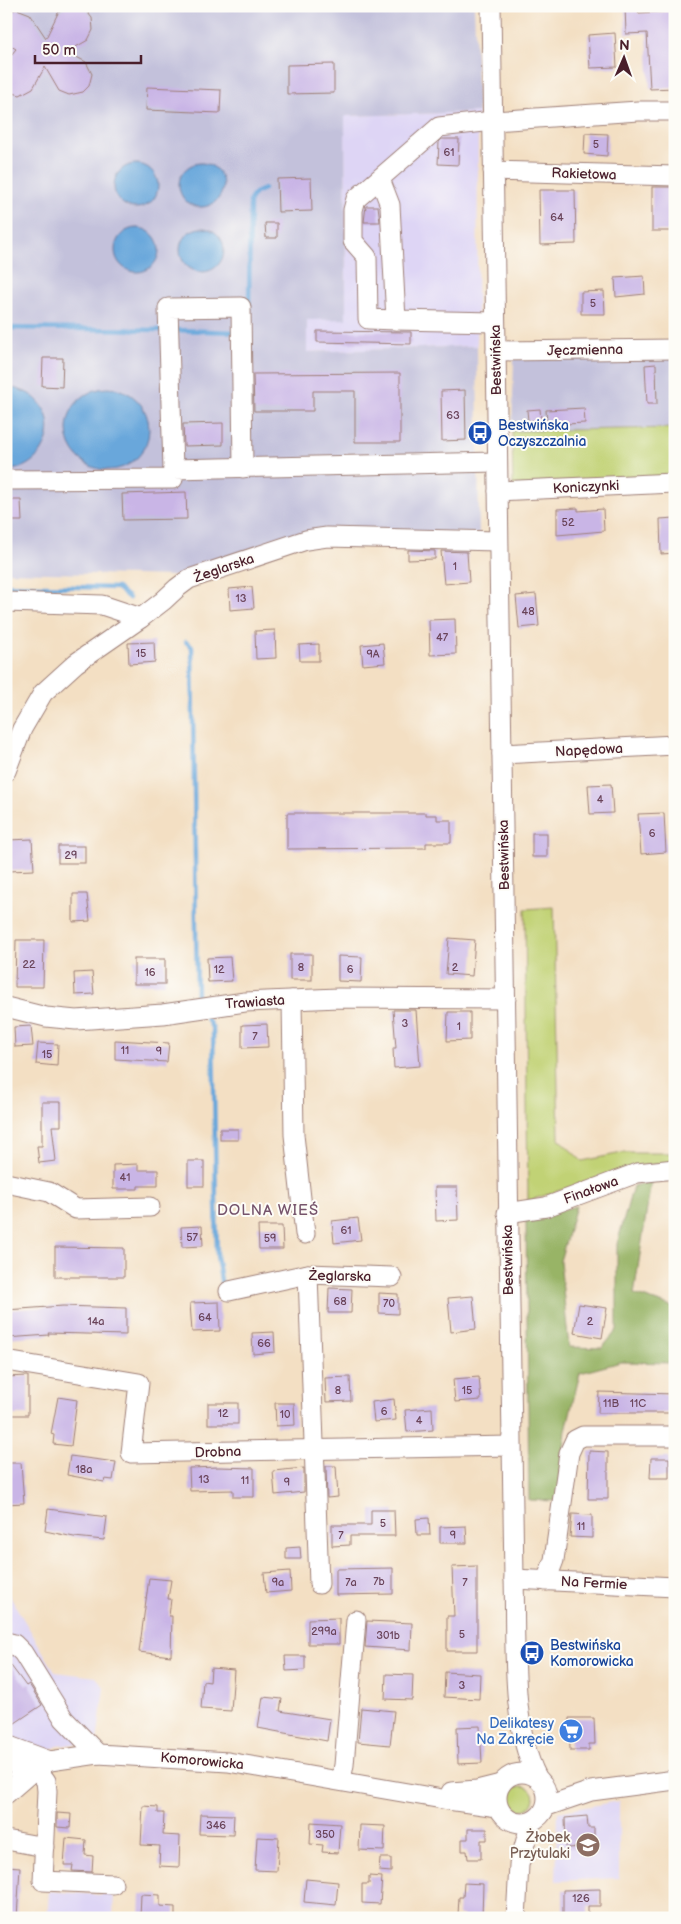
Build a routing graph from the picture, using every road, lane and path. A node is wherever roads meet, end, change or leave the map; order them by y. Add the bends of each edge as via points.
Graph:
1 (491, 6) edge
2 (675, 111) edge
3 (493, 121) junction
4 (493, 171) junction
5 (675, 176) edge
6 (380, 179) junction
7 (396, 320) junction
8 (495, 322) junction
9 (675, 349) edge
10 (496, 352) junction
11 (497, 462) junction
12 (243, 468) junction
13 (173, 469) junction
14 (6, 480) edge
15 (674, 483) edge
16 (498, 492) junction
17 (498, 541) junction
18 (6, 602) edge
19 (141, 618) junction
20 (675, 745) edge
21 (502, 754) junction
22 (6, 771) edge
23 (506, 999) junction
24 (292, 1000) junction
25 (6, 1007) edge
26 (675, 1169) edge
27 (6, 1183) edge
28 (150, 1207) dead end
29 (507, 1213) junction
30 (305, 1234) dead end
31 (308, 1274) junction
32 (392, 1277) dead end
33 (229, 1292) dead end
34 (6, 1361) edge
35 (675, 1436) edge
36 (511, 1446) junction
37 (313, 1450) junction
38 (514, 1579) junction
39 (546, 1581) junction
40 (320, 1584) dead end
41 (675, 1587) edge
42 (356, 1620) dead end
43 (6, 1642) edge
44 (519, 1704) junction
45 (9, 1745) edge
46 (98, 1754) junction
47 (43, 1765) junction
48 (341, 1780) junction
49 (539, 1780) junction
50 (675, 1780) edge
51 (20, 1781) junction
52 (504, 1781) junction
53 (591, 1791) junction
54 (408, 1793) junction
55 (6, 1794) edge
56 (547, 1806) junction
57 (503, 1813) junction
58 (531, 1822) junction
59 (6, 1840) edge
60 (45, 1847) junction
61 (518, 1865) junction
62 (113, 1884) dead end
63 (516, 1918) edge

1 - 3 street, Bestwińska
2 - 3 street via 638,110
3 - 4 street, Bestwińska
3 - 6 street via 439,127
4 - 5 street, Rakietowa
4 - 8 street, Bestwińska
6 - 7 street via 390,205
6 - 7 street via 356,199 353,241 367,257 368,320
7 - 8 street
8 - 10 street, Bestwińska
9 - 10 street, Jęczmienna
10 - 11 street, Bestwińska
11 - 12 street
11 - 16 street, Bestwińska
12 - 13 street
12 - 13 street via 240,307 168,308
13 - 14 street via 173,479
15 - 16 street, Koniczynki
16 - 17 street, Bestwińska
17 - 19 street, Żeglarska via 327,537 306,540 189,579
17 - 21 street, Bestwińska
18 - 19 street via 102,605
19 - 22 street, Żeglarska via 76,663 43,693 22,729
20 - 21 street, Napędowa
21 - 23 street, Bestwińska
23 - 24 street, Trawiasta
23 - 29 street, Bestwińska
24 - 25 street, Trawiasta via 76,1020 46,1017
24 - 30 street via 294,1135
26 - 29 street, Finałowa via 637,1173 546,1207
27 - 28 street via 48,1192 76,1209
29 - 36 street, Bestwińska
31 - 32 street, Żeglarska
31 - 33 street, Żeglarska
31 - 37 street
34 - 37 street, Drobna via 139,1383 131,1453
35 - 39 street via 583,1436 575,1440 569,1453 554,1560
36 - 37 street, Drobna
36 - 38 street, Bestwińska
37 - 40 street
38 - 39 street, Na Fermie
38 - 44 street, Bestwińska
39 - 41 street, Na Fermie
42 - 48 street
43 - 46 street via 14,1644 23,1653 64,1719
44 - 49 street, Bestwińska via 526,1750
44 - 52 street, Bestwińska via 512,1766
45 - 47 street
45 - 51 street via 19,1763
46 - 47 street, Komorowicka
46 - 48 street, Komorowicka via 212,1760
47 - 51 street
47 - 60 street via 47,1791
48 - 54 street, Komorowicka
49 - 52 street via 522,1773
49 - 53 street
49 - 56 street via 546,1790
50 - 53 street
51 - 55 street
52 - 54 street, Komorowicka via 477,1790
52 - 57 street via 498,1791
53 - 56 street
54 - 57 street, Komorowicka
56 - 58 street
57 - 58 street via 515,1823
57 - 61 street
58 - 61 street
59 - 60 street
60 - 62 street via 43,1881
61 - 63 street

